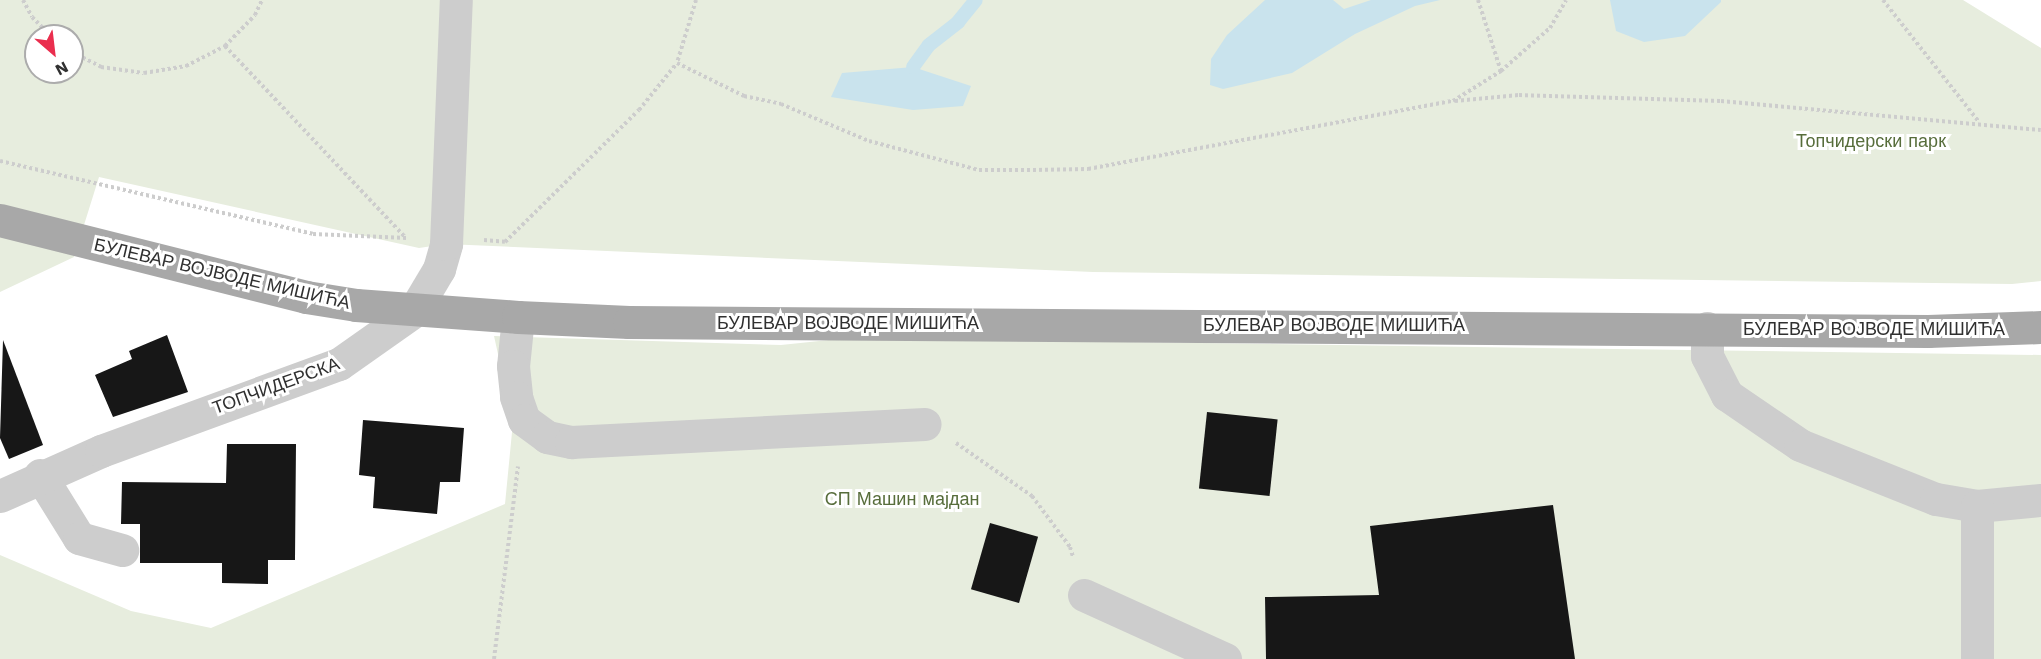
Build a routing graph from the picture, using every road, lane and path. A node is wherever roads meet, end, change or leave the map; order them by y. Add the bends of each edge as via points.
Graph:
1 (24, 0) edge
2 (262, 0) edge
3 (456, 0) edge
4 (696, 0) edge
5 (1566, 0) edge
6 (1883, 0) edge
7 (1478, 1) edge
8 (39, 24) edge
9 (225, 46) junction
10 (84, 58) edge
11 (677, 63) junction
12 (1501, 70) junction
13 (1453, 101) junction
14 (1979, 122) junction
15 (2041, 130) edge
16 (0, 161) edge
17 (0, 220) edge
18 (408, 227) dead end
19 (407, 239) junction
20 (506, 242) dead end
21 (414, 310) junction
22 (518, 318) junction
23 (2041, 327) edge
24 (1707, 328) junction
25 (524, 420) junction
26 (925, 424) joint
27 (39, 475) junction
28 (0, 496) edge
29 (2041, 500) edge
30 (1977, 506) junction
31 (122, 550) dead end
32 (1084, 596) joint
33 (494, 659) edge
34 (1225, 659) edge
35 (1977, 659) edge

1 - 8 path
2 - 9 path via 255,15
3 - 21 street, ТОПЧИДЕРСКА via 446,244 439,269
4 - 11 path
5 - 12 path via 1550,28
6 - 14 path
7 - 12 path
9 - 10 path via 186,66 144,73 101,67
9 - 19 path
11 - 13 path via 744,96 781,104 869,141 979,170 1088,169
11 - 20 path via 639,110
12 - 13 path
13 - 14 path via 1519,95 1721,102
14 - 15 path
16 - 19 path via 313,234
17 - 21 main road, БУЛЕВАР ВОЈВОДЕ МИШИЋА via 296,294
18 - 19 path
21 - 22 main road, БУЛЕВАР ВОЈВОДЕ МИШИЋА
21 - 27 street, ТОПЧИДЕРСКА via 339,364
22 - 24 main road, БУЛЕВАР ВОЈВОДЕ МИШИЋА via 629,322
22 - 25 street via 513,366
23 - 24 main road, БУЛЕВАР ВОЈВОДЕ МИШИЋА via 1997,331
24 - 30 street via 1707,356 1727,395 1800,445 1925,495
25 - 26 street via 547,437 572,442
25 - 33 path
26 - 32 path via 980,457 1032,496 1070,547
27 - 28 street, ТОПЧИДЕРСКА
27 - 31 street via 79,538
29 - 30 street
30 - 35 street
32 - 34 street

